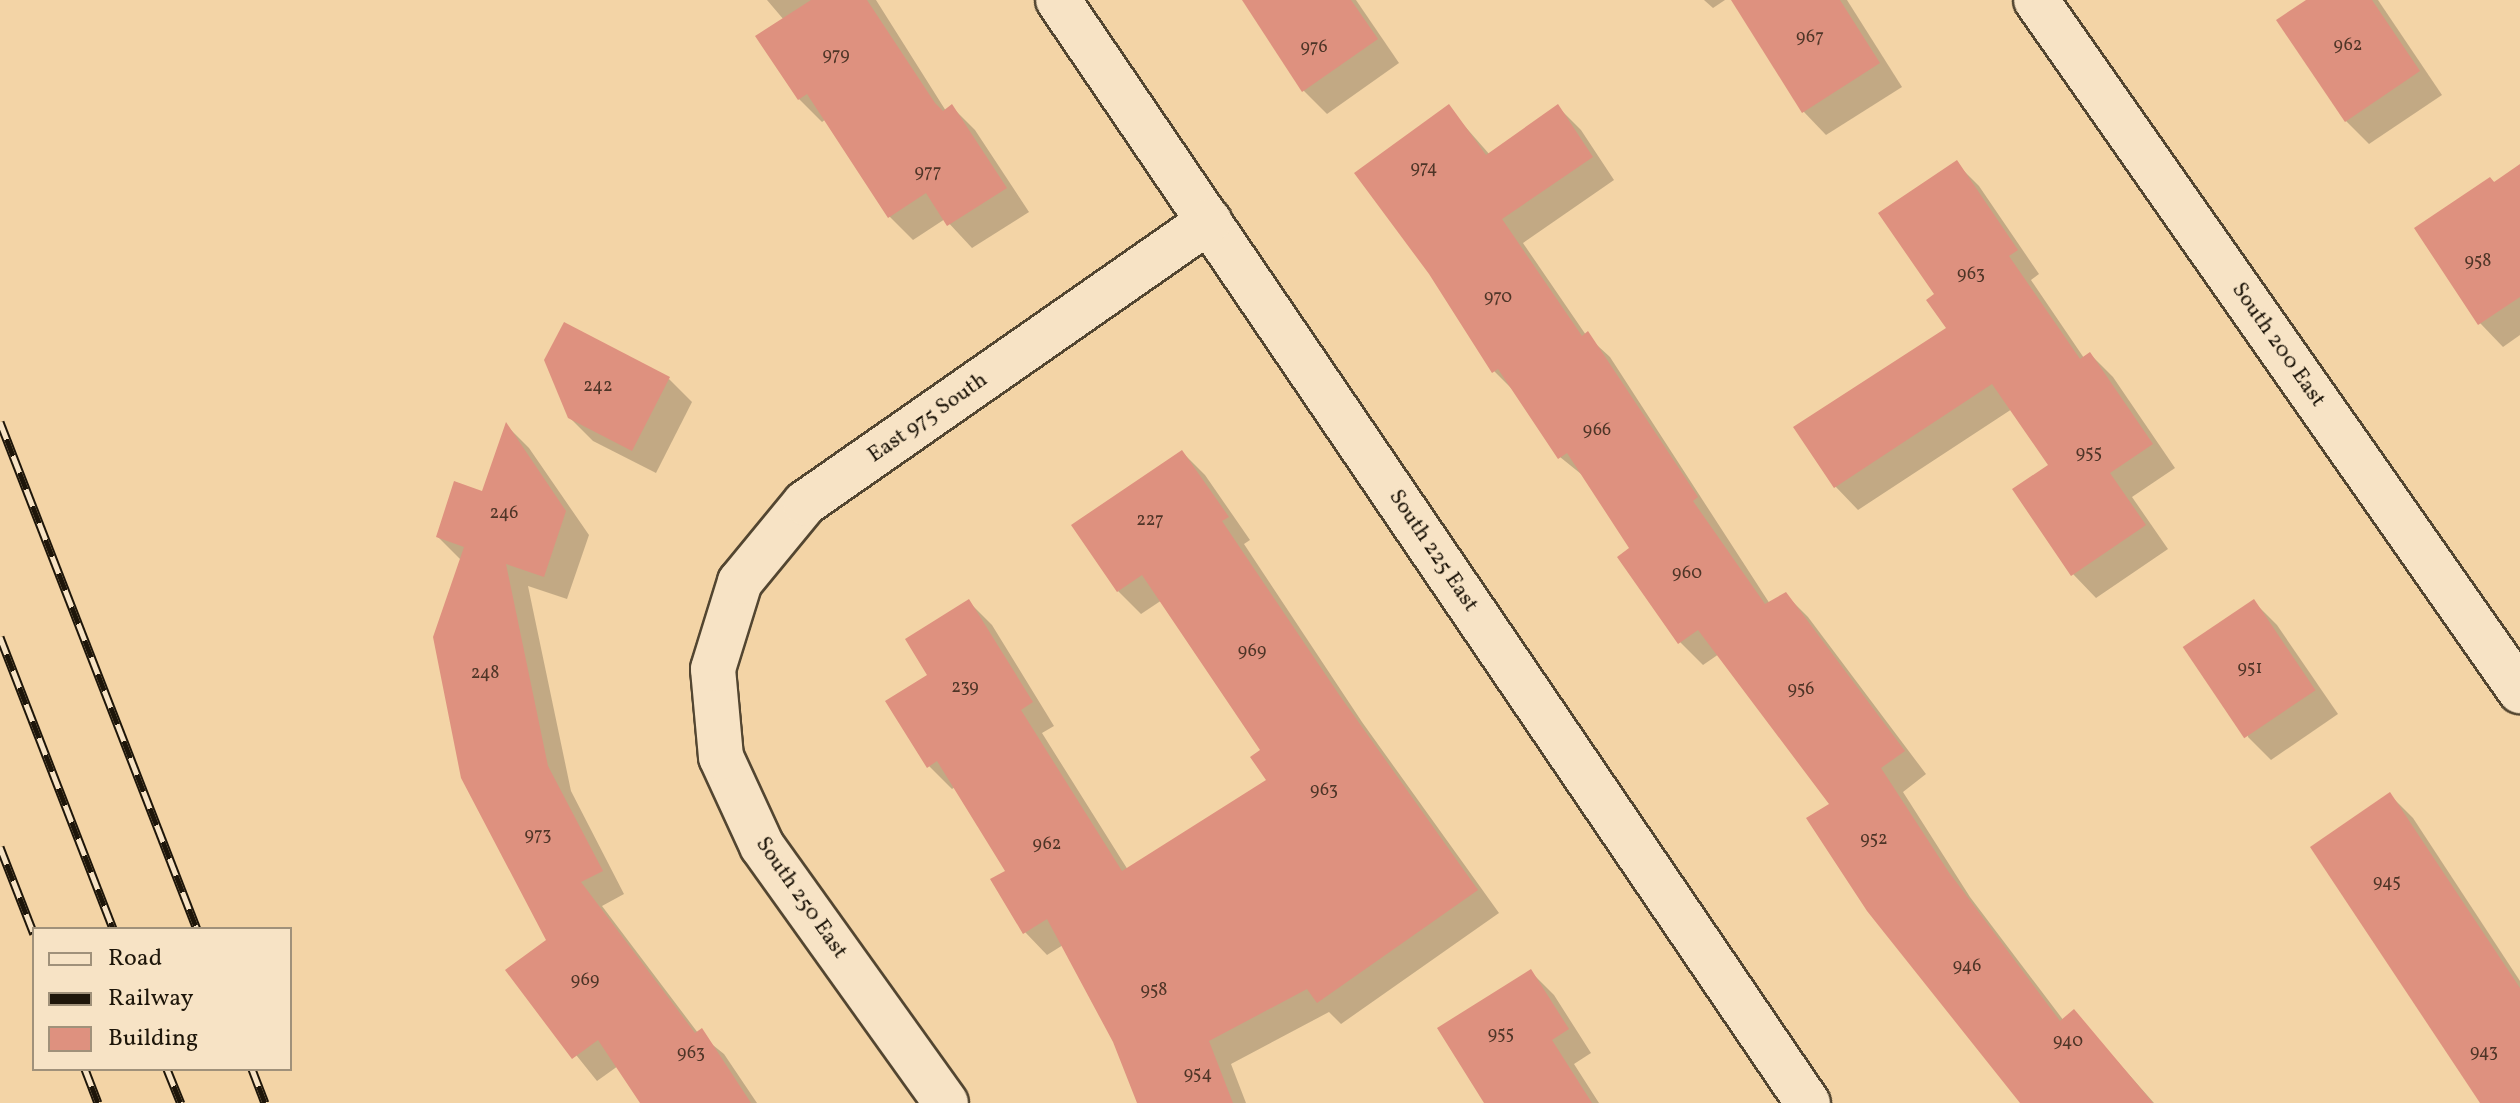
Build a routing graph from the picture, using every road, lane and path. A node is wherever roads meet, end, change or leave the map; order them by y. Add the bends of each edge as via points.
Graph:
1 (1058, 0) edge
2 (2036, 0) edge
3 (1209, 221) junction
4 (713, 669) joint
5 (2520, 691) edge
6 (946, 1103) edge
7 (1808, 1103) edge

1 - 3 street, South 225 East
2 - 5 street, South 200 East
3 - 4 street, East 975 South via 805,503 740,582
3 - 7 street, South 225 East
4 - 6 street, South 250 East via 721,757 762,846

